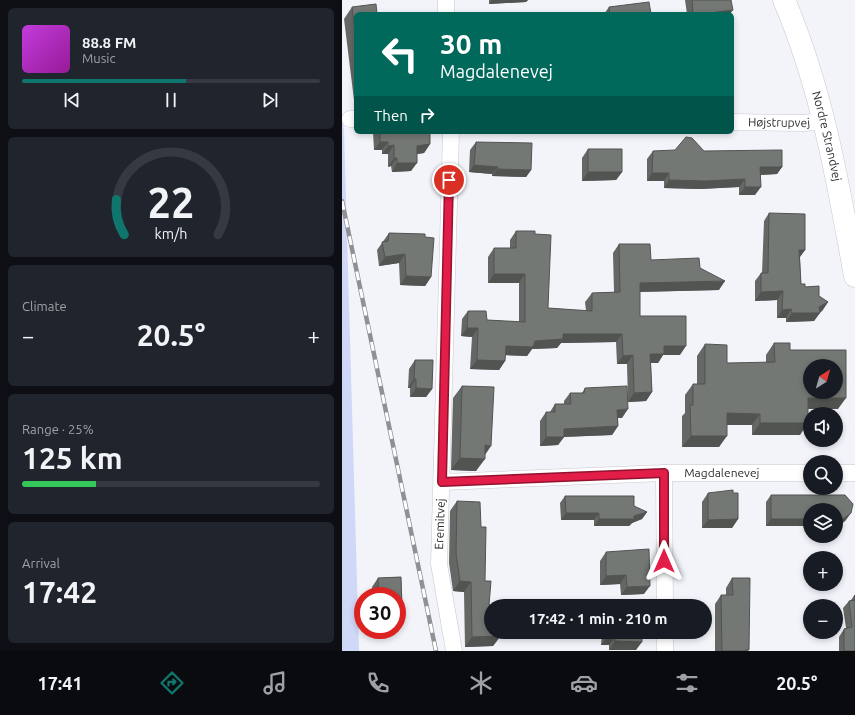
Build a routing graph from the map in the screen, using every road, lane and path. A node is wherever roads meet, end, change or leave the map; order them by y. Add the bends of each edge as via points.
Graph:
1 (446, 0) edge
2 (784, 0) edge
3 (446, 12) edge
4 (825, 121) junction
5 (734, 122) edge
6 (451, 134) edge
7 (855, 276) edge
8 (664, 473) junction
9 (803, 473) edge
10 (843, 473) edge
11 (855, 473) edge
12 (442, 482) junction
13 (665, 599) edge
14 (665, 639) edge
15 (454, 651) edge
16 (665, 651) edge

1 - 3 street
2 - 4 main road, Nordre Strandvej via 809,67
4 - 5 street, Højstrupvej
4 - 7 main road, Nordre Strandvej
6 - 12 street, Eremitvej
8 - 9 street, Magdalenevej
8 - 12 street, Magdalenevej
8 - 13 street
10 - 11 street
12 - 15 street, Eremitvej via 438,564
14 - 16 street

